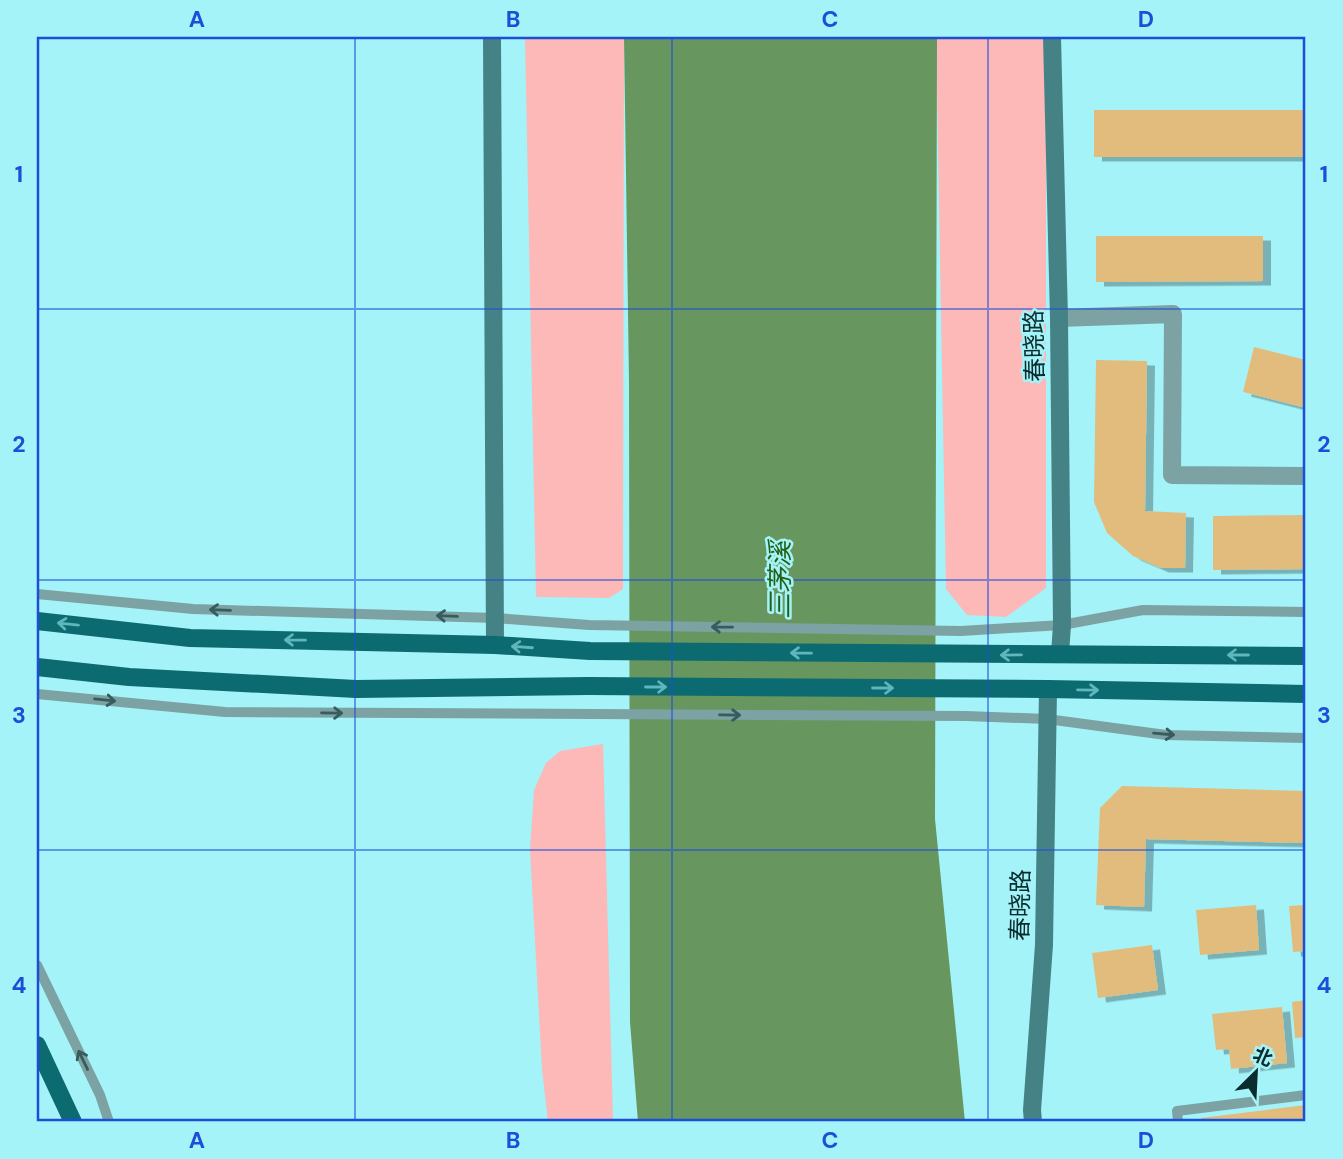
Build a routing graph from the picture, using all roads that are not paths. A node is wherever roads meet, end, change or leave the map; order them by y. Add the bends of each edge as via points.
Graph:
1 (492, 37) edge
2 (1052, 37) edge
3 (1059, 318) junction
4 (1306, 476) edge
5 (37, 594) edge
6 (1306, 612) edge
7 (495, 618) junction
8 (37, 621) edge
9 (1062, 625) junction
10 (495, 645) junction
11 (1060, 654) junction
12 (1306, 656) edge
13 (37, 667) edge
14 (1048, 689) junction
15 (37, 694) edge
16 (1306, 694) edge
17 (1047, 719) junction
18 (1306, 738) edge
19 (37, 965) edge
20 (37, 1045) edge
21 (54, 1080) junction
22 (37, 1088) edge
23 (1306, 1095) edge
24 (73, 1122) edge
25 (109, 1122) edge
26 (1033, 1122) edge
27 (1178, 1122) edge

1 - 7 street
2 - 3 street, 春晓路
3 - 4 street via 1174,314 1172,475
3 - 9 street, 春晓路
7 -> 5 lane via 193,609
6 - 9 lane via 1143,610
9 -> 7 lane via 961,631 589,625
7 - 10 street
10 -> 8 main road via 190,638
9 - 11 street, 春晓路
11 -> 10 main road via 590,651
12 -> 11 main road
13 -> 14 main road via 130,677 356,689
14 -> 16 main road
14 - 17 street, 春晓路
15 -> 17 lane via 225,712
17 -> 18 lane via 1166,735
17 - 26 street, 春晓路 via 1044,945
25 -> 19 lane
20 - 21 main road
21 - 22 main road
21 - 24 main road
23 - 27 lane via 1177,1111

